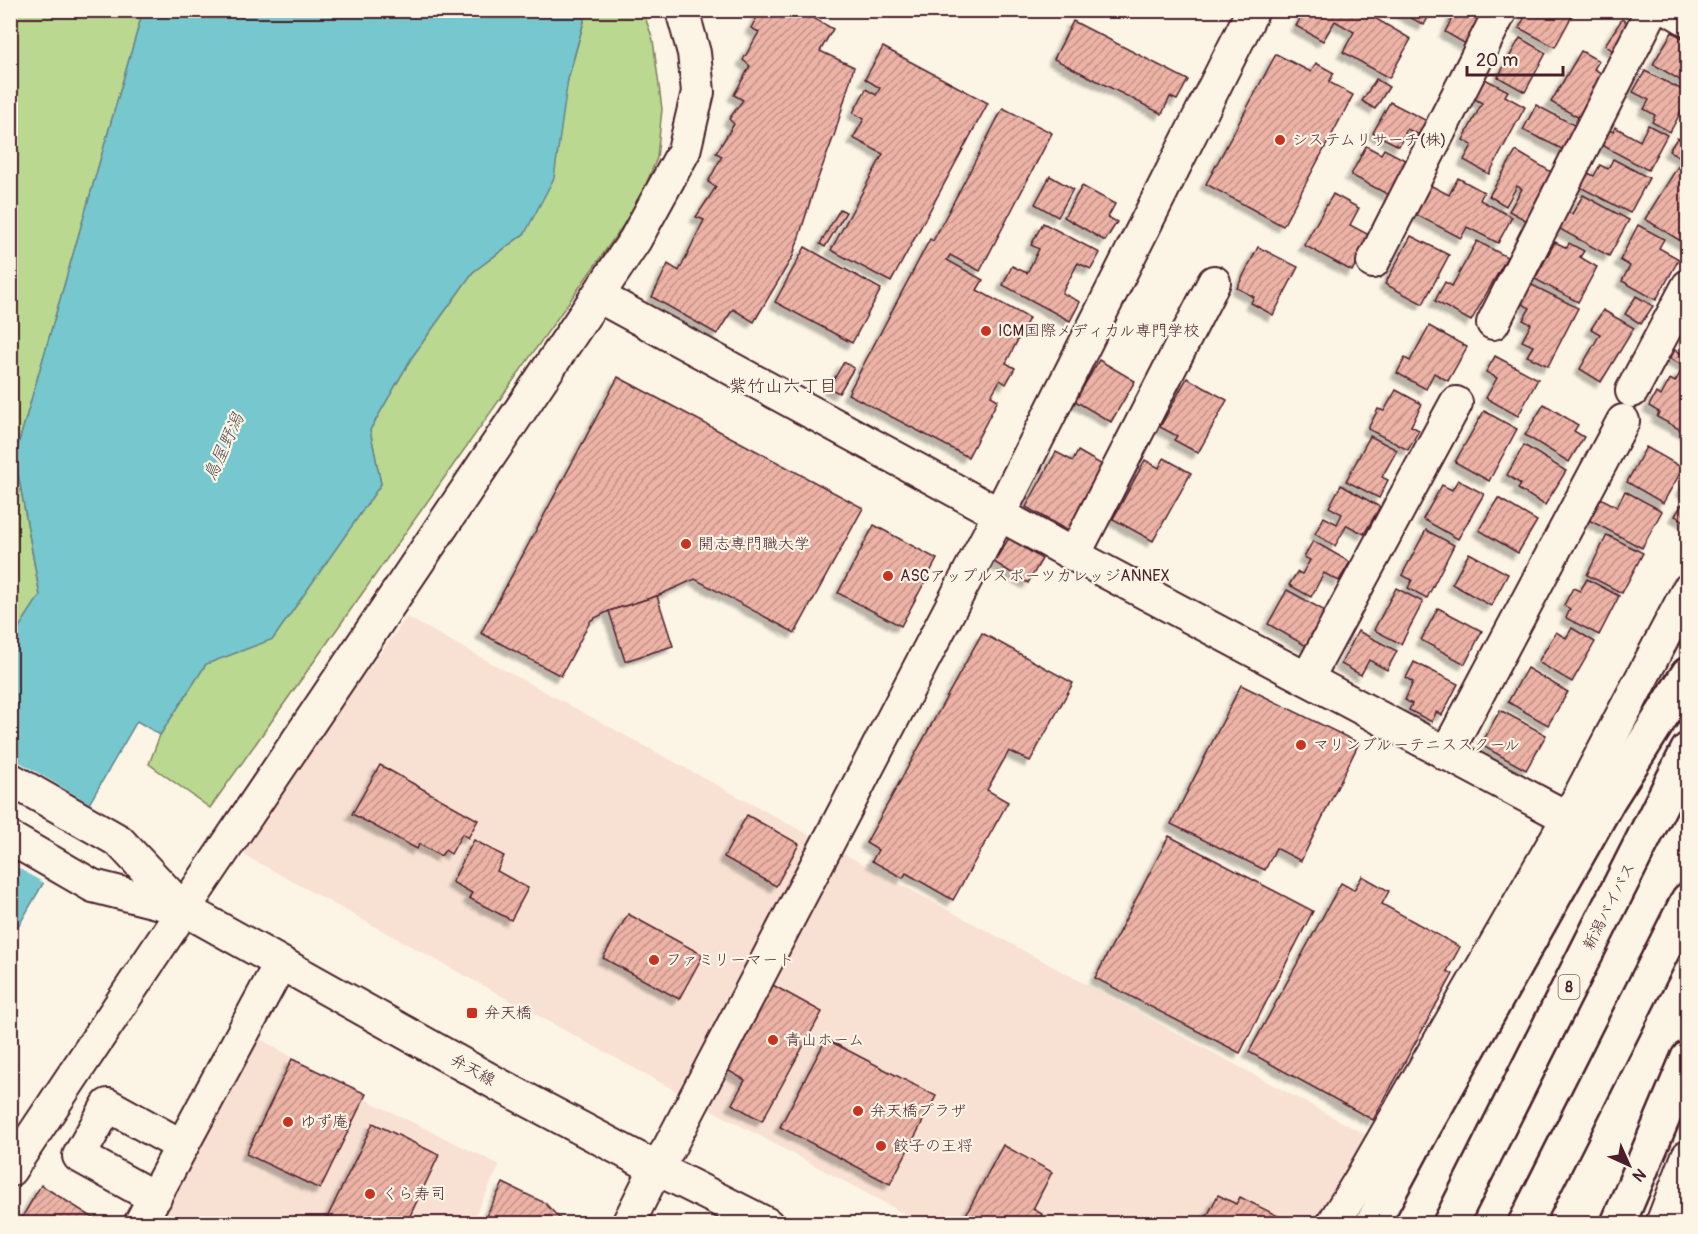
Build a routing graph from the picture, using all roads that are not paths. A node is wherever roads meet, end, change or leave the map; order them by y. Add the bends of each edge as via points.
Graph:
1 (682, 10) edge
2 (1253, 10) edge
3 (1501, 10) edge
4 (1652, 10) edge
5 (1671, 10) edge
6 (1688, 20) edge
7 (1373, 262) dead end
8 (1214, 282) dead end
9 (1688, 286) edge
10 (598, 296) junction
11 (1493, 323) dead end
12 (1632, 391) dead end
13 (1456, 403) dead end
14 (1623, 421) dead end
15 (999, 515) junction
16 (1074, 555) junction
17 (1688, 590) edge
18 (1688, 674) edge
19 (1307, 680) junction
20 (1688, 750) edge
21 (1446, 754) junction
22 (10, 779) edge
23 (1568, 818) junction
24 (10, 838) edge
25 (1688, 900) edge
26 (184, 909) junction
27 (280, 964) junction
28 (1688, 1058) edge
29 (38, 1129) junction
30 (182, 1146) junction
31 (79, 1155) junction
32 (1688, 1156) edge
33 (656, 1168) junction
34 (10, 1170) edge
35 (148, 1210) edge
36 (628, 1224) edge
37 (767, 1224) edge
38 (1333, 1224) edge
39 (1372, 1224) edge
40 (1450, 1224) edge
41 (1525, 1224) edge
42 (1618, 1224) edge
43 (1662, 1224) edge

1 - 10 street via 694,52 698,92 684,151 635,240
2 - 15 street
3 - 7 street
4 - 11 street
5 - 6 street
8 - 16 street
9 - 12 street
10 - 15 street
10 - 26 street
13 - 19 street
14 - 21 street
15 - 16 street
15 - 33 street
16 - 19 street
17 - 23 street
18 - 39 highway via 1609,799
19 - 21 street
20 - 40 highway, 新潟バイパス / 8
21 - 23 street
22 - 26 street via 119,842
23 - 38 street
24 - 26 street via 93,886
25 - 41 highway
26 - 27 street, 弁天線
26 - 29 street
27 - 30 street
27 - 33 street, 弁天線
28 - 42 highway
29 - 31 street
29 - 34 street
30 - 31 street via 108,1105
30 - 35 street
31 - 35 street
32 - 43 street
33 - 36 street
33 - 37 street, 弁天線

